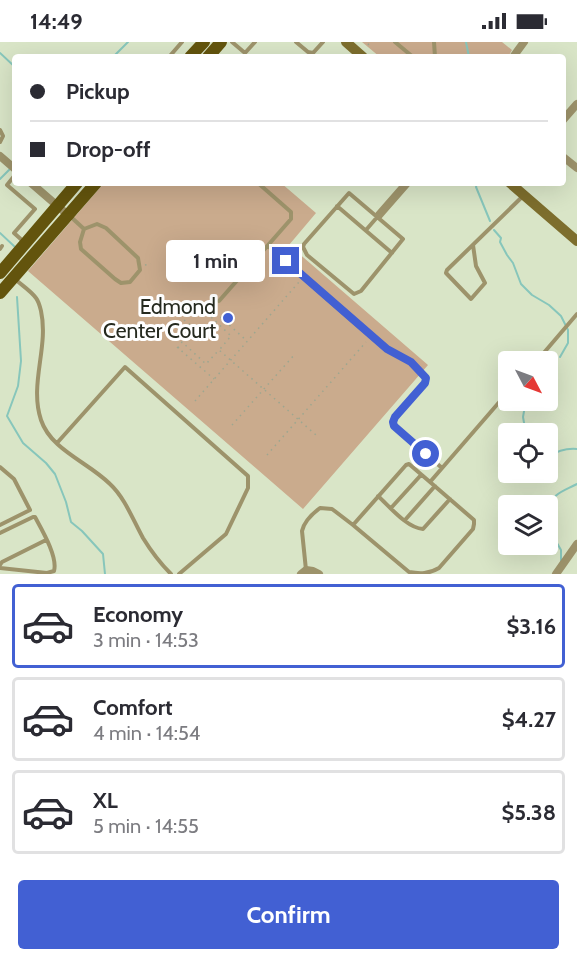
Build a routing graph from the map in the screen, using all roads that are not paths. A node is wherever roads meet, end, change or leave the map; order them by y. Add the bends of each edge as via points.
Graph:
1 (182, 42) edge
2 (221, 42) edge
3 (232, 42) edge
4 (255, 42) edge
5 (296, 42) edge
6 (323, 42) edge
7 (525, 42) edge
8 (398, 43) edge
9 (172, 54) edge
10 (211, 54) edge
11 (410, 54) edge
12 (515, 54) edge
13 (577, 104) edge
14 (566, 116) edge
15 (0, 130) edge
16 (0, 142) edge
17 (0, 156) edge
18 (12, 166) edge
19 (12, 179) edge
20 (34, 186) edge
21 (72, 186) edge
22 (93, 186) edge
23 (261, 186) edge
24 (401, 186) edge
25 (514, 186) edge
26 (525, 195) junction
27 (57, 206) junction
28 (337, 206) junction
29 (68, 215) junction
30 (379, 216) junction
31 (84, 229) junction
32 (366, 230) junction
33 (577, 241) edge
34 (26, 243) junction
35 (473, 245) junction
36 (268, 246) junction
37 (393, 253) junction
38 (1, 269) edge
39 (14, 277) junction
40 (0, 293) edge
41 (219, 301) dead end
42 (577, 314) edge
43 (545, 351) edge
44 (498, 404) edge
45 (57, 444) junction
46 (0, 467) edge
47 (442, 468) junction
48 (4, 470) junction
49 (0, 474) edge
50 (421, 475) junction
51 (430, 482) junction
52 (435, 486) junction
53 (378, 496) junction
54 (450, 499) junction
55 (391, 508) junction
56 (405, 520) junction
57 (0, 525) edge
58 (353, 525) junction
59 (0, 533) edge
60 (46, 540) junction
61 (577, 544) edge
62 (0, 566) edge
63 (304, 572) edge
64 (54, 573) edge
65 (171, 574) edge
66 (179, 574) edge
67 (319, 574) edge
68 (556, 574) edge

1 - 9 lane
2 - 10 main road
3 - 4 lane via 245,53
5 - 6 lane via 313,52
7 - 12 street
8 - 11 lane
13 - 14 street
15 - 16 lane
17 - 18 street
19 - 34 lane via 7,185 35,209 14,233
20 - 27 street
21 - 27 main road
22 - 29 main road
23 - 36 lane via 291,212 291,219
24 - 30 street
25 - 26 main road
26 - 33 main road
26 - 35 lane
27 - 29 street
27 - 34 main road
28 - 30 lane via 349,193
28 - 32 lane
28 - 37 lane via 303,247 307,255 350,292 361,291
29 - 31 lane
29 - 39 main road
30 - 32 lane
30 - 37 lane via 403,239
31 - 31 lane via 97,224 106,228 138,258 140,270 130,282 115,279 81,249
32 - 37 lane
34 - 38 main road
35 - 35 lane via 476,266 485,283 471,299 446,273
36 - 41 lane
36 - 47 lane via 426,378 393,422
39 - 40 main road
39 - 45 lane via 38,300 43,346 37,407 48,435
42 - 43 lane
44 - 47 lane
45 - 65 lane via 112,486 157,559
45 - 66 lane via 125,367 248,476 248,488 226,534
46 - 48 lane
47 - 51 lane
48 - 49 lane
48 - 57 lane via 14,479 30,510
50 - 51 lane
50 - 53 lane via 405,465
50 - 55 lane
51 - 52 lane
52 - 54 lane
52 - 56 lane
53 - 55 lane
53 - 58 lane
54 - 56 lane via 423,529
54 - 58 lane via 474,519 473,529 434,571 410,572
55 - 56 lane
58 - 63 lane via 332,509 320,508 315,512 302,531
59 - 60 lane via 33,517
60 - 62 lane
60 - 64 lane via 56,565
61 - 68 street
62 - 64 lane
63 - 67 street

